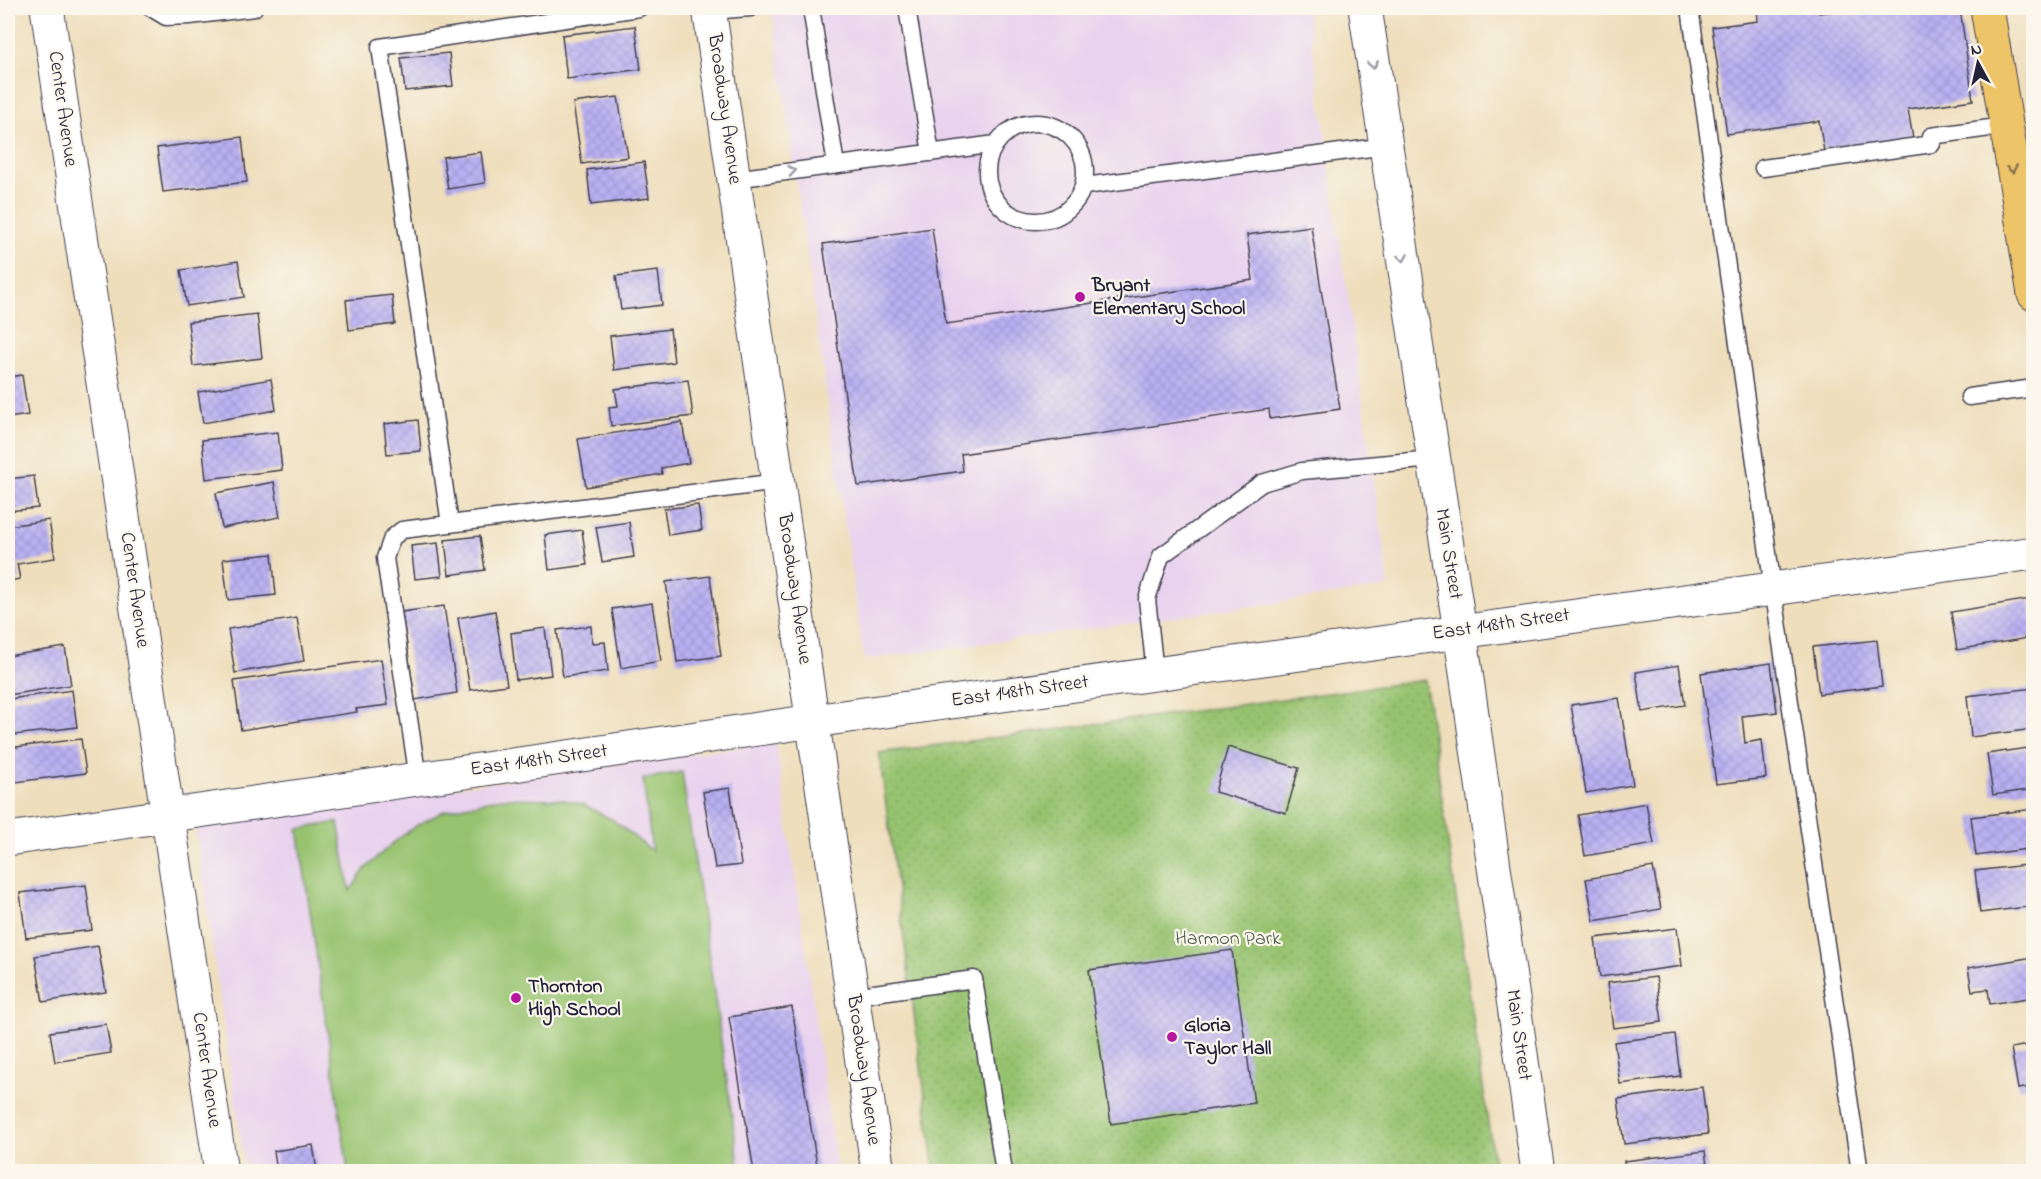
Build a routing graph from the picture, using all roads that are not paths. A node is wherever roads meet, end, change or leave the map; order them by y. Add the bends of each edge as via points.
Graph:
1 (47, 8) edge
2 (151, 8) edge
3 (254, 8) edge
4 (639, 8) edge
5 (750, 8) edge
6 (811, 8) edge
7 (907, 8) edge
8 (1365, 8) edge
9 (1690, 8) edge
10 (1987, 8) edge
11 (709, 9) edge
12 (606, 10) edge
13 (2005, 126) junction
14 (996, 144) junction
15 (1386, 146) junction
16 (931, 153) junction
17 (836, 165) junction
18 (1762, 168) dead end
19 (734, 179) junction
20 (1085, 186) junction
21 (2034, 294) edge
22 (2034, 387) edge
23 (1969, 397) dead end
24 (1433, 459) junction
25 (778, 482) junction
26 (450, 524) junction
27 (2034, 553) edge
28 (1773, 588) junction
29 (1460, 631) junction
30 (1155, 674) junction
31 (813, 722) junction
32 (418, 779) junction
33 (168, 815) junction
34 (8, 839) edge
35 (853, 996) junction
36 (221, 1172) edge
37 (878, 1172) edge
38 (1004, 1172) edge
39 (1538, 1172) edge
40 (1860, 1172) edge

1 - 33 street, Center Avenue
2 - 3 lane via 166,17
4 - 12 lane
5 - 11 lane
6 - 17 lane
7 - 16 lane
8 -> 15 street, Main Street
9 - 28 lane
10 - 13 main road
11 - 19 street, Broadway Avenue
12 - 26 lane via 380,47
13 - 18 lane via 1931,136 1932,144
13 -> 21 main road
14 - 16 lane
14 - 20 lane via 1021,125 1053,126 1078,146 1085,161
14 - 20 lane via 988,159 988,183 999,205 1012,215 1028,221 1059,216 1072,206
15 - 20 lane
15 -> 24 street, Main Street
16 - 17 lane
19 -> 17 lane
19 - 25 street, Broadway Avenue
22 - 23 lane
24 - 29 street, Main Street
24 - 30 lane via 1302,471 1262,483 1161,556 1148,599
25 - 26 lane
25 - 31 street, Broadway Avenue
26 - 32 lane via 402,530 392,538 385,558
27 - 28 street, East 148th Street
28 - 29 street, East 148th Street
28 - 40 lane
29 - 30 street, East 148th Street
29 - 39 street, Main Street
30 - 31 street, East 148th Street
31 - 32 street, East 148th Street
31 - 35 street, Broadway Avenue
32 - 33 street, East 148th Street
33 - 34 street, East 148th Street
33 - 36 street, Center Avenue
35 - 37 street, Broadway Avenue
35 - 38 lane via 974,979

